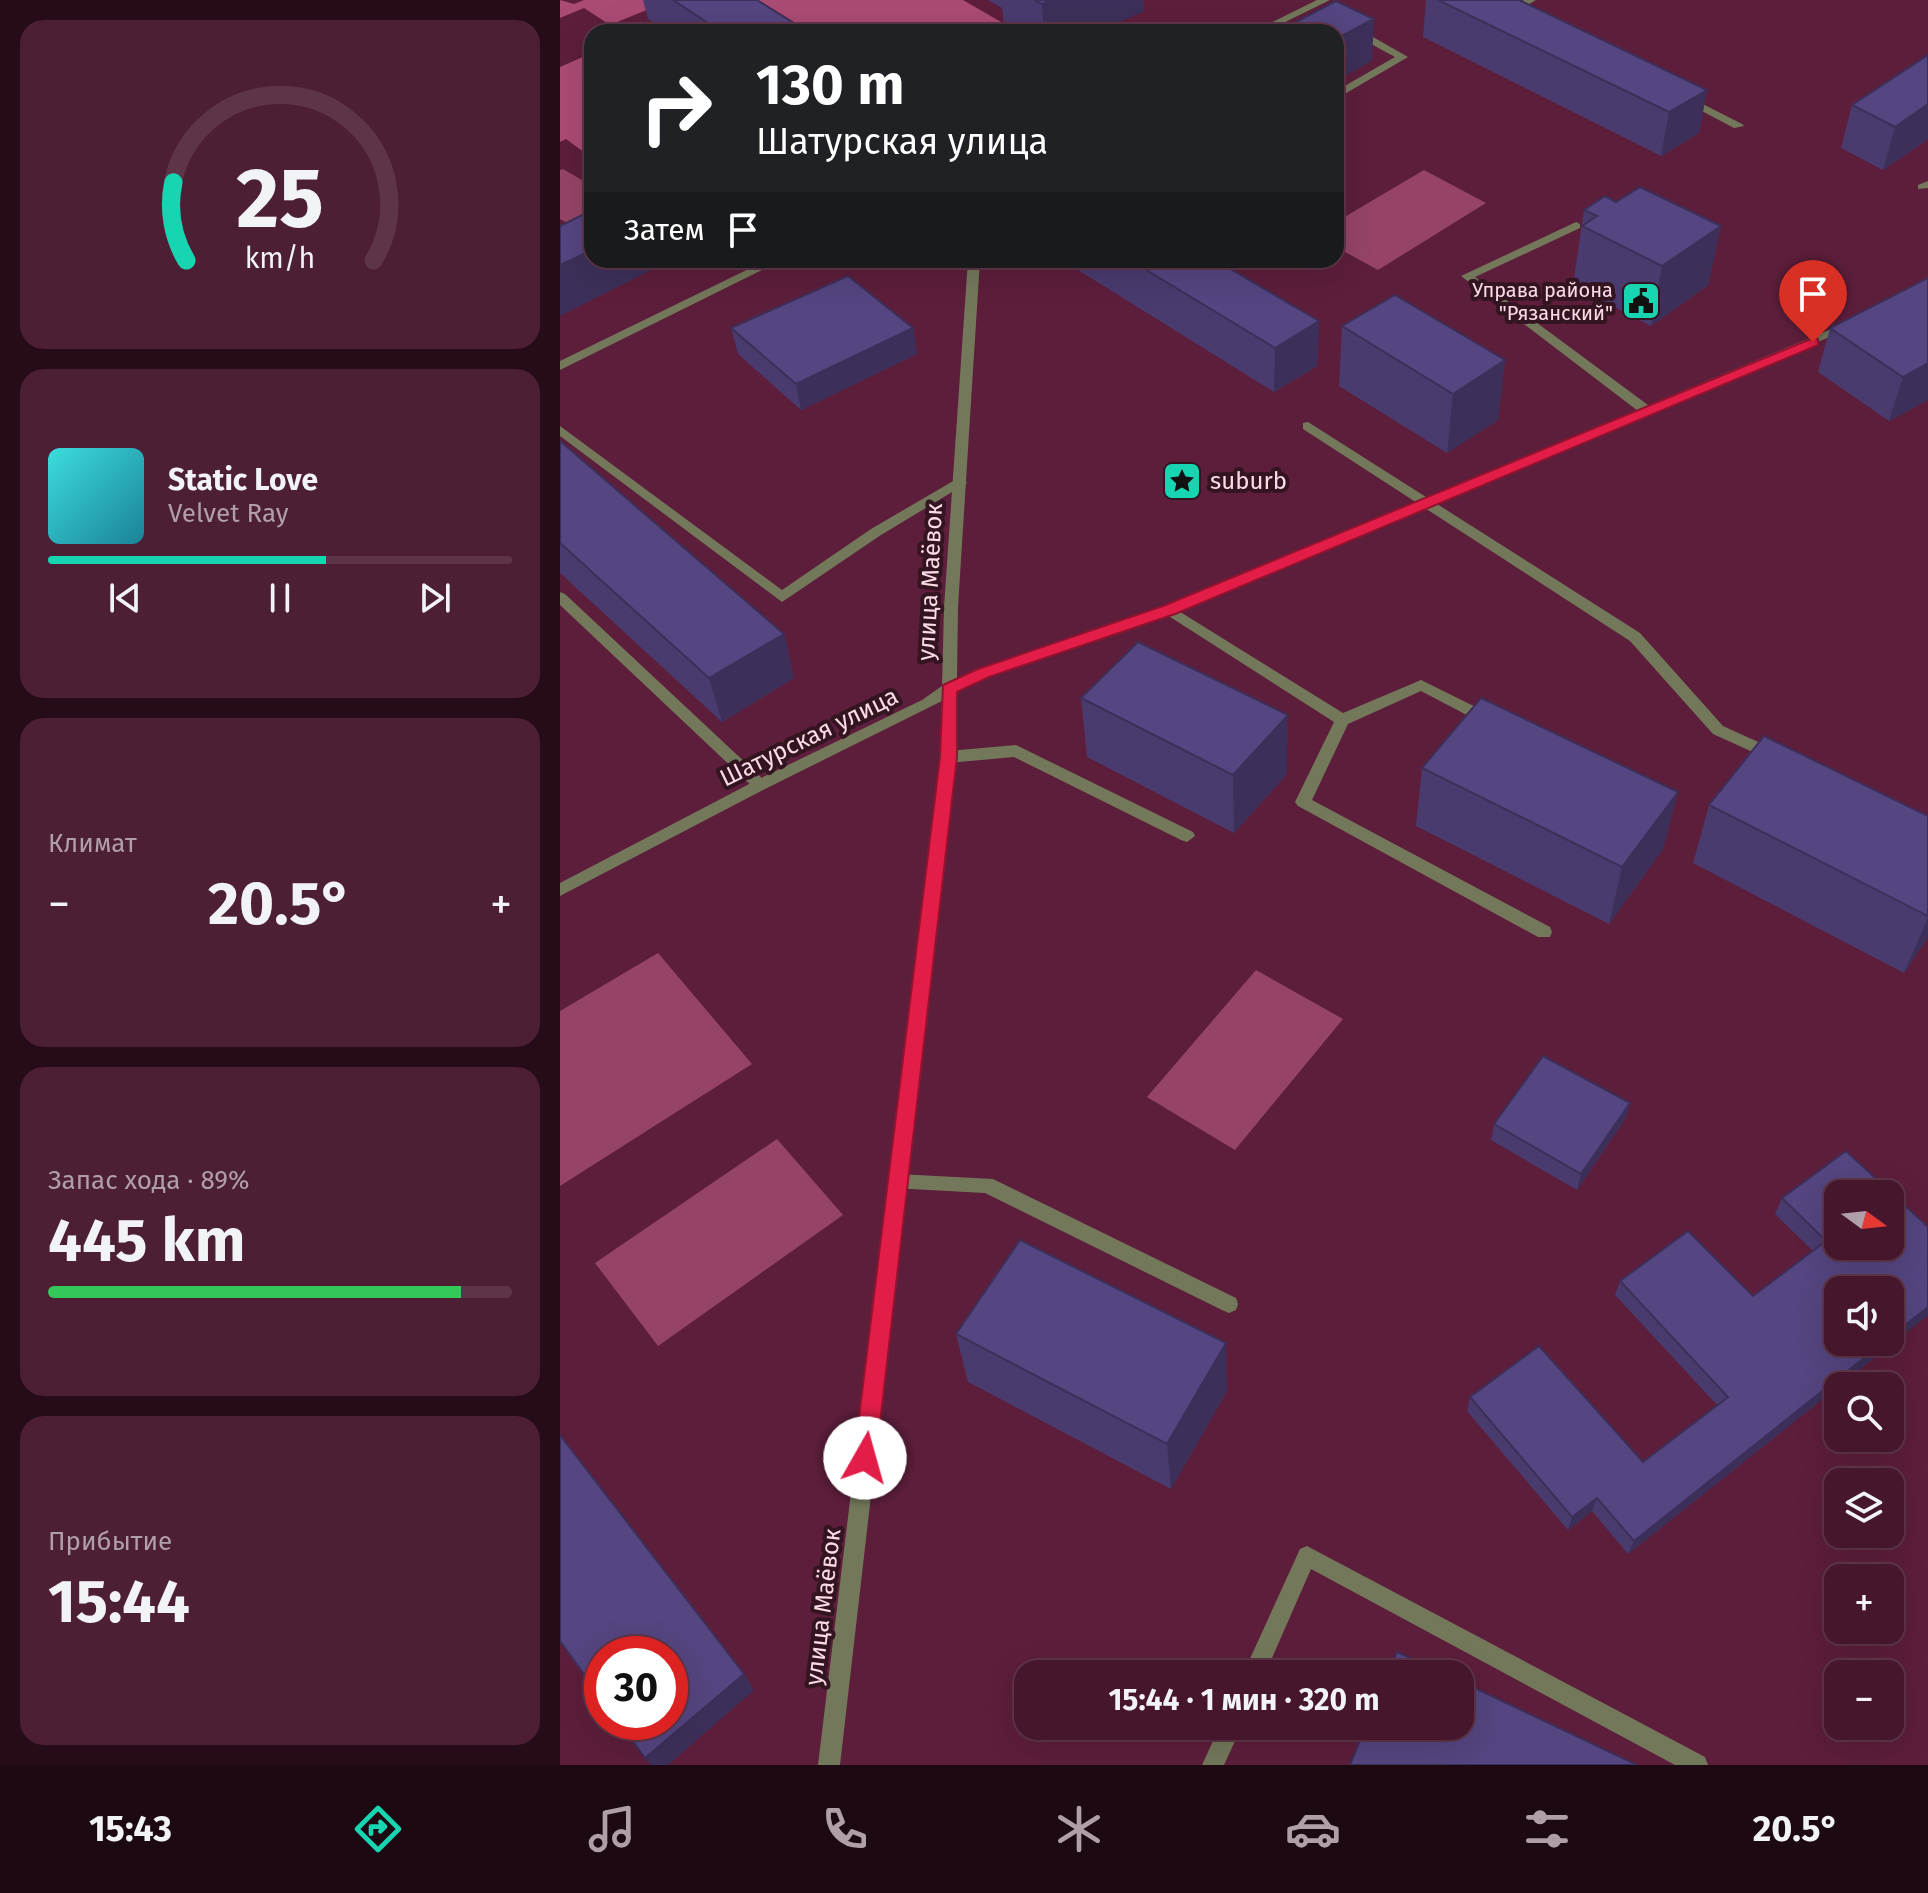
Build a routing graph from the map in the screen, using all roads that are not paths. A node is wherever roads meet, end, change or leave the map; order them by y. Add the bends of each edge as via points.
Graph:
1 (1325, 0) edge
2 (1499, 0) edge
3 (1531, 0) edge
4 (1310, 8) junction
5 (1517, 8) junction
6 (1324, 15) edge
7 (1530, 15) edge
8 (1337, 22) edge
9 (1275, 24) edge
10 (1341, 24) edge
11 (1344, 26) edge
12 (1669, 89) edge
13 (1344, 91) edge
14 (1738, 126) dead end
15 (1576, 226) dead end
16 (760, 268) edge
17 (973, 268) edge
18 (1856, 324) edge
19 (560, 366) edge
20 (1647, 411) junction
21 (1308, 426) dead end
22 (560, 430) edge
23 (960, 483) junction
24 (1428, 503) junction
25 (560, 597) edge
26 (1169, 610) junction
27 (949, 689) junction
28 (1342, 720) junction
29 (1502, 727) edge
30 (948, 757) junction
31 (1788, 762) edge
32 (760, 785) junction
33 (1187, 836) dead end
34 (560, 890) edge
35 (1544, 932) dead end
36 (898, 1182) junction
37 (1229, 1304) dead end
38 (1260, 1660) edge
39 (1225, 1740) edge
40 (829, 1765) edge
41 (1213, 1765) edge
42 (1697, 1765) edge

1 - 4 street
2 - 5 street
3 - 5 street
4 - 6 street
4 - 9 street
5 - 7 street
8 - 10 street
11 - 13 street via 1403,57
12 - 14 street
15 - 20 street via 1467,276
16 - 19 street
17 - 23 street, улица Маёвок
18 - 20 street, Шатурская улица
20 - 24 street, Шатурская улица
21 - 24 street
22 - 23 street via 782,597 876,532
23 - 27 street, улица Маёвок
24 - 26 street, Шатурская улица
24 - 31 street via 1635,637 1718,730
25 - 32 street
26 - 27 street, Шатурская улица
26 - 28 street
27 - 30 street, улица Маёвок
27 - 32 street, Шатурская улица
28 - 29 street via 1421,685
28 - 35 street via 1303,802
30 - 33 street via 1016,751
30 - 36 street, улица Маёвок
32 - 34 street, Шатурская улица
36 - 37 street via 987,1185
36 - 40 street, улица Маёвок
38 - 42 street via 1307,1556
39 - 41 street

